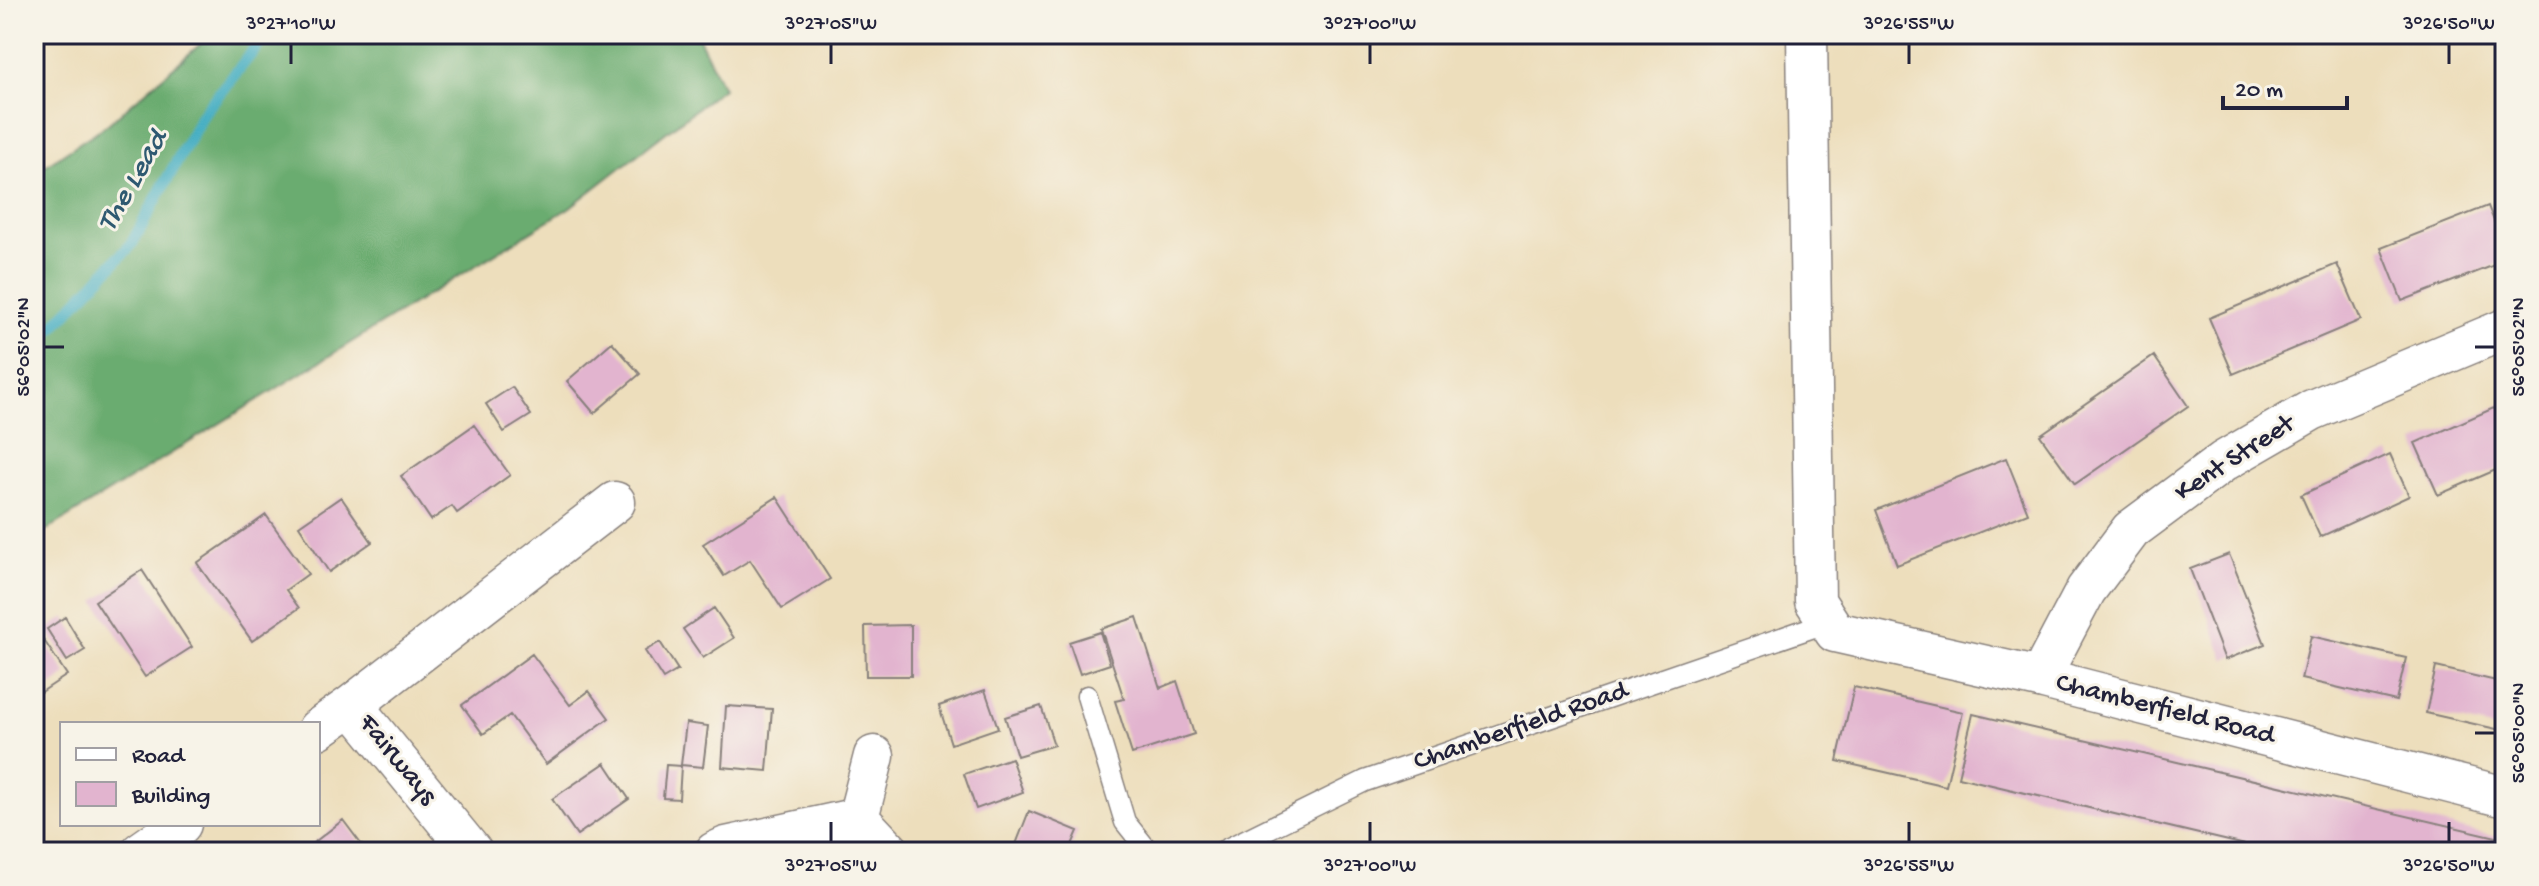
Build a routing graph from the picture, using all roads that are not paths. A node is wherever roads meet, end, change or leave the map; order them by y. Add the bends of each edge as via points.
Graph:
1 (1807, 34) edge
2 (2505, 329) edge
3 (615, 502) dead end
4 (1828, 622) junction
5 (2044, 679) junction
6 (1087, 696) dead end
7 (352, 705) junction
8 (320, 728) edge
9 (874, 756) dead end
10 (2505, 797) edge
11 (858, 818) junction
12 (178, 826) edge
13 (141, 852) edge
14 (472, 852) edge
15 (715, 852) edge
16 (890, 852) edge
17 (1155, 852) edge
18 (1221, 852) edge

1 - 4 street via 1815,601
2 - 5 street, Kent Street via 2312,410 2224,461 2131,530 2086,590
3 - 7 street
4 - 5 street, Chamberfield Road via 1835,632
4 - 18 lane, Chamberfield Road via 1365,781
5 - 10 street, Chamberfield Road
6 - 17 lane via 1125,822 1149,852
7 - 8 street
7 - 14 street, Fairways
9 - 11 street
11 - 15 street
11 - 16 street
12 - 13 street

